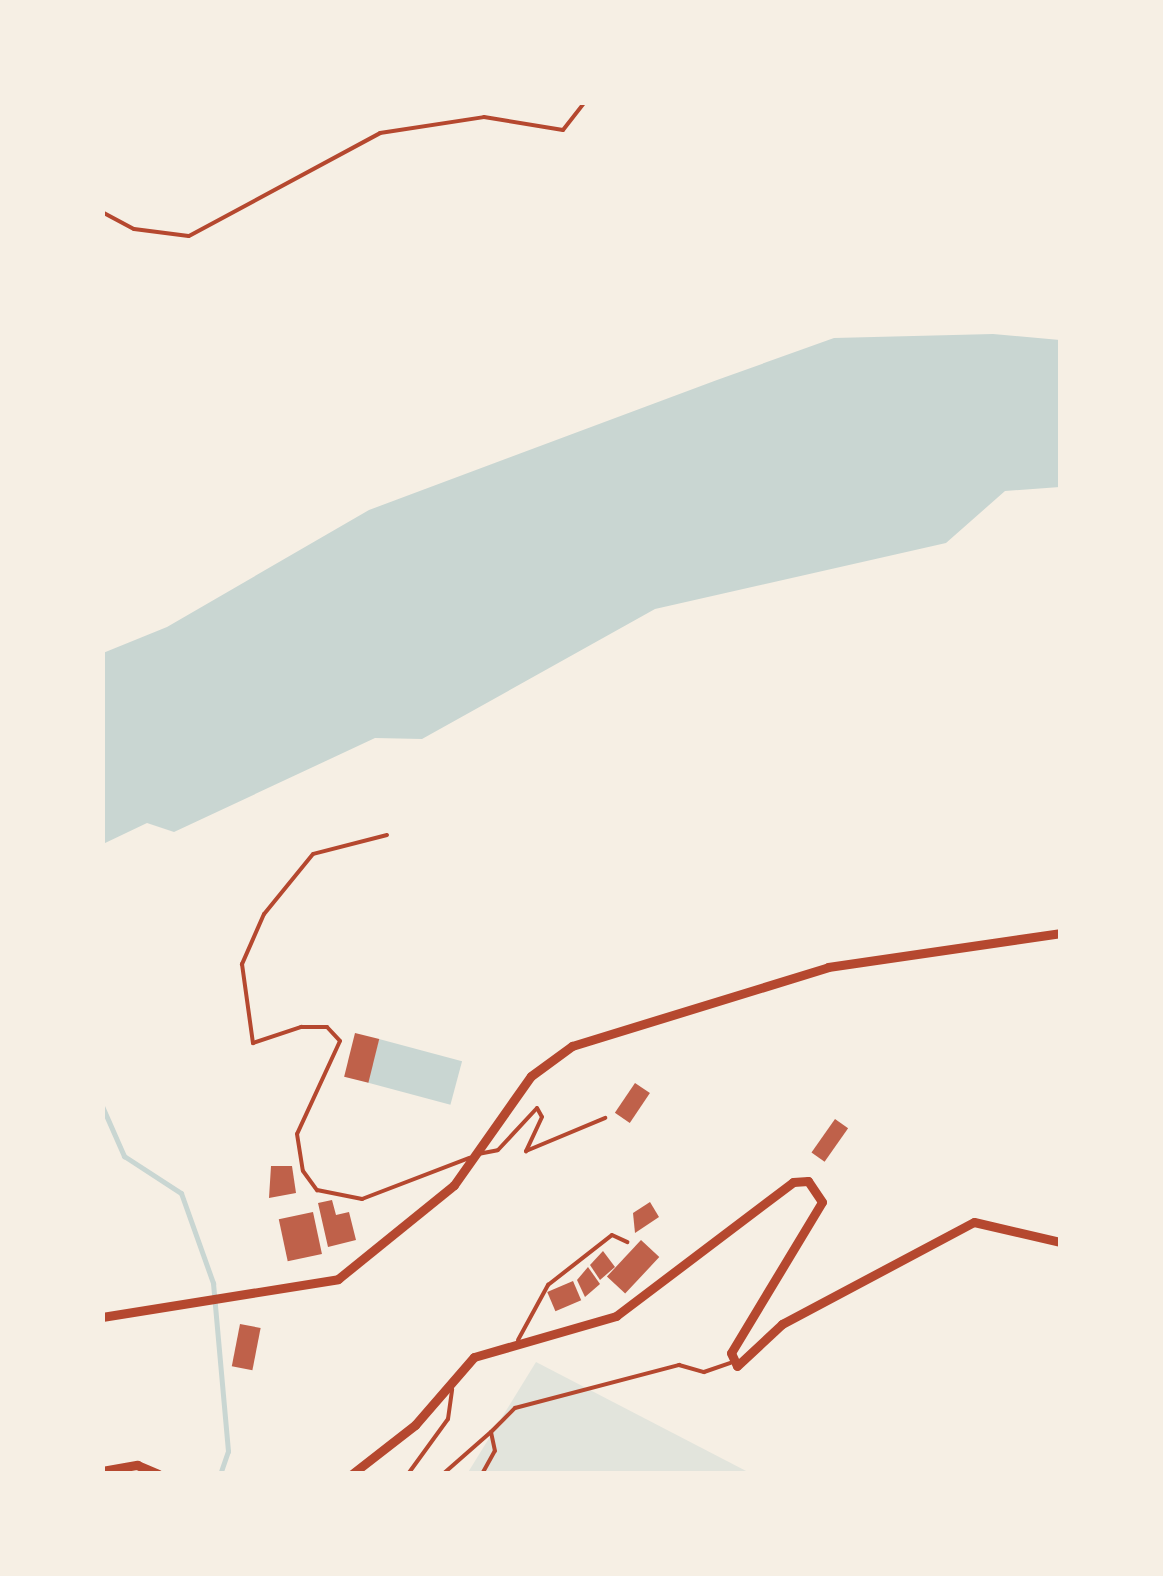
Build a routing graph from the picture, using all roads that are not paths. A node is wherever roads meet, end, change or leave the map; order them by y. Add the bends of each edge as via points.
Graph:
1 (585, 102) edge
2 (102, 212) edge
3 (388, 835) dead end
4 (1060, 934) edge
5 (605, 1118) dead end
6 (483, 1152) junction
7 (627, 1242) dead end
8 (1060, 1242) edge
9 (102, 1317) edge
10 (518, 1340) junction
11 (730, 1363) junction
12 (452, 1389) junction
13 (490, 1432) junction
14 (102, 1470) edge
15 (158, 1474) edge
16 (352, 1474) edge
17 (408, 1474) edge
18 (443, 1474) edge
19 (482, 1474) edge

1 - 2 lane via 563,130 484,116 380,132 189,236 134,229
3 - 6 lane via 312,854 264,914 242,964 253,1043 327,1026 340,1040 297,1134 303,1172 318,1190 362,1199
4 - 6 street via 828,966 572,1046 532,1076
5 - 6 lane via 526,1151 542,1117 537,1108 498,1150
6 - 9 street via 415,1224 338,1278
7 - 10 lane via 612,1235 548,1285
8 - 11 street via 974,1222 782,1324 747,1360
10 - 11 street via 616,1316 772,1196 808,1180 822,1202
10 - 12 street via 474,1357
11 - 13 lane via 541,1398
12 - 16 street
12 - 17 lane via 448,1419
13 - 18 lane
13 - 19 lane via 495,1451
14 - 15 street via 137,1465

